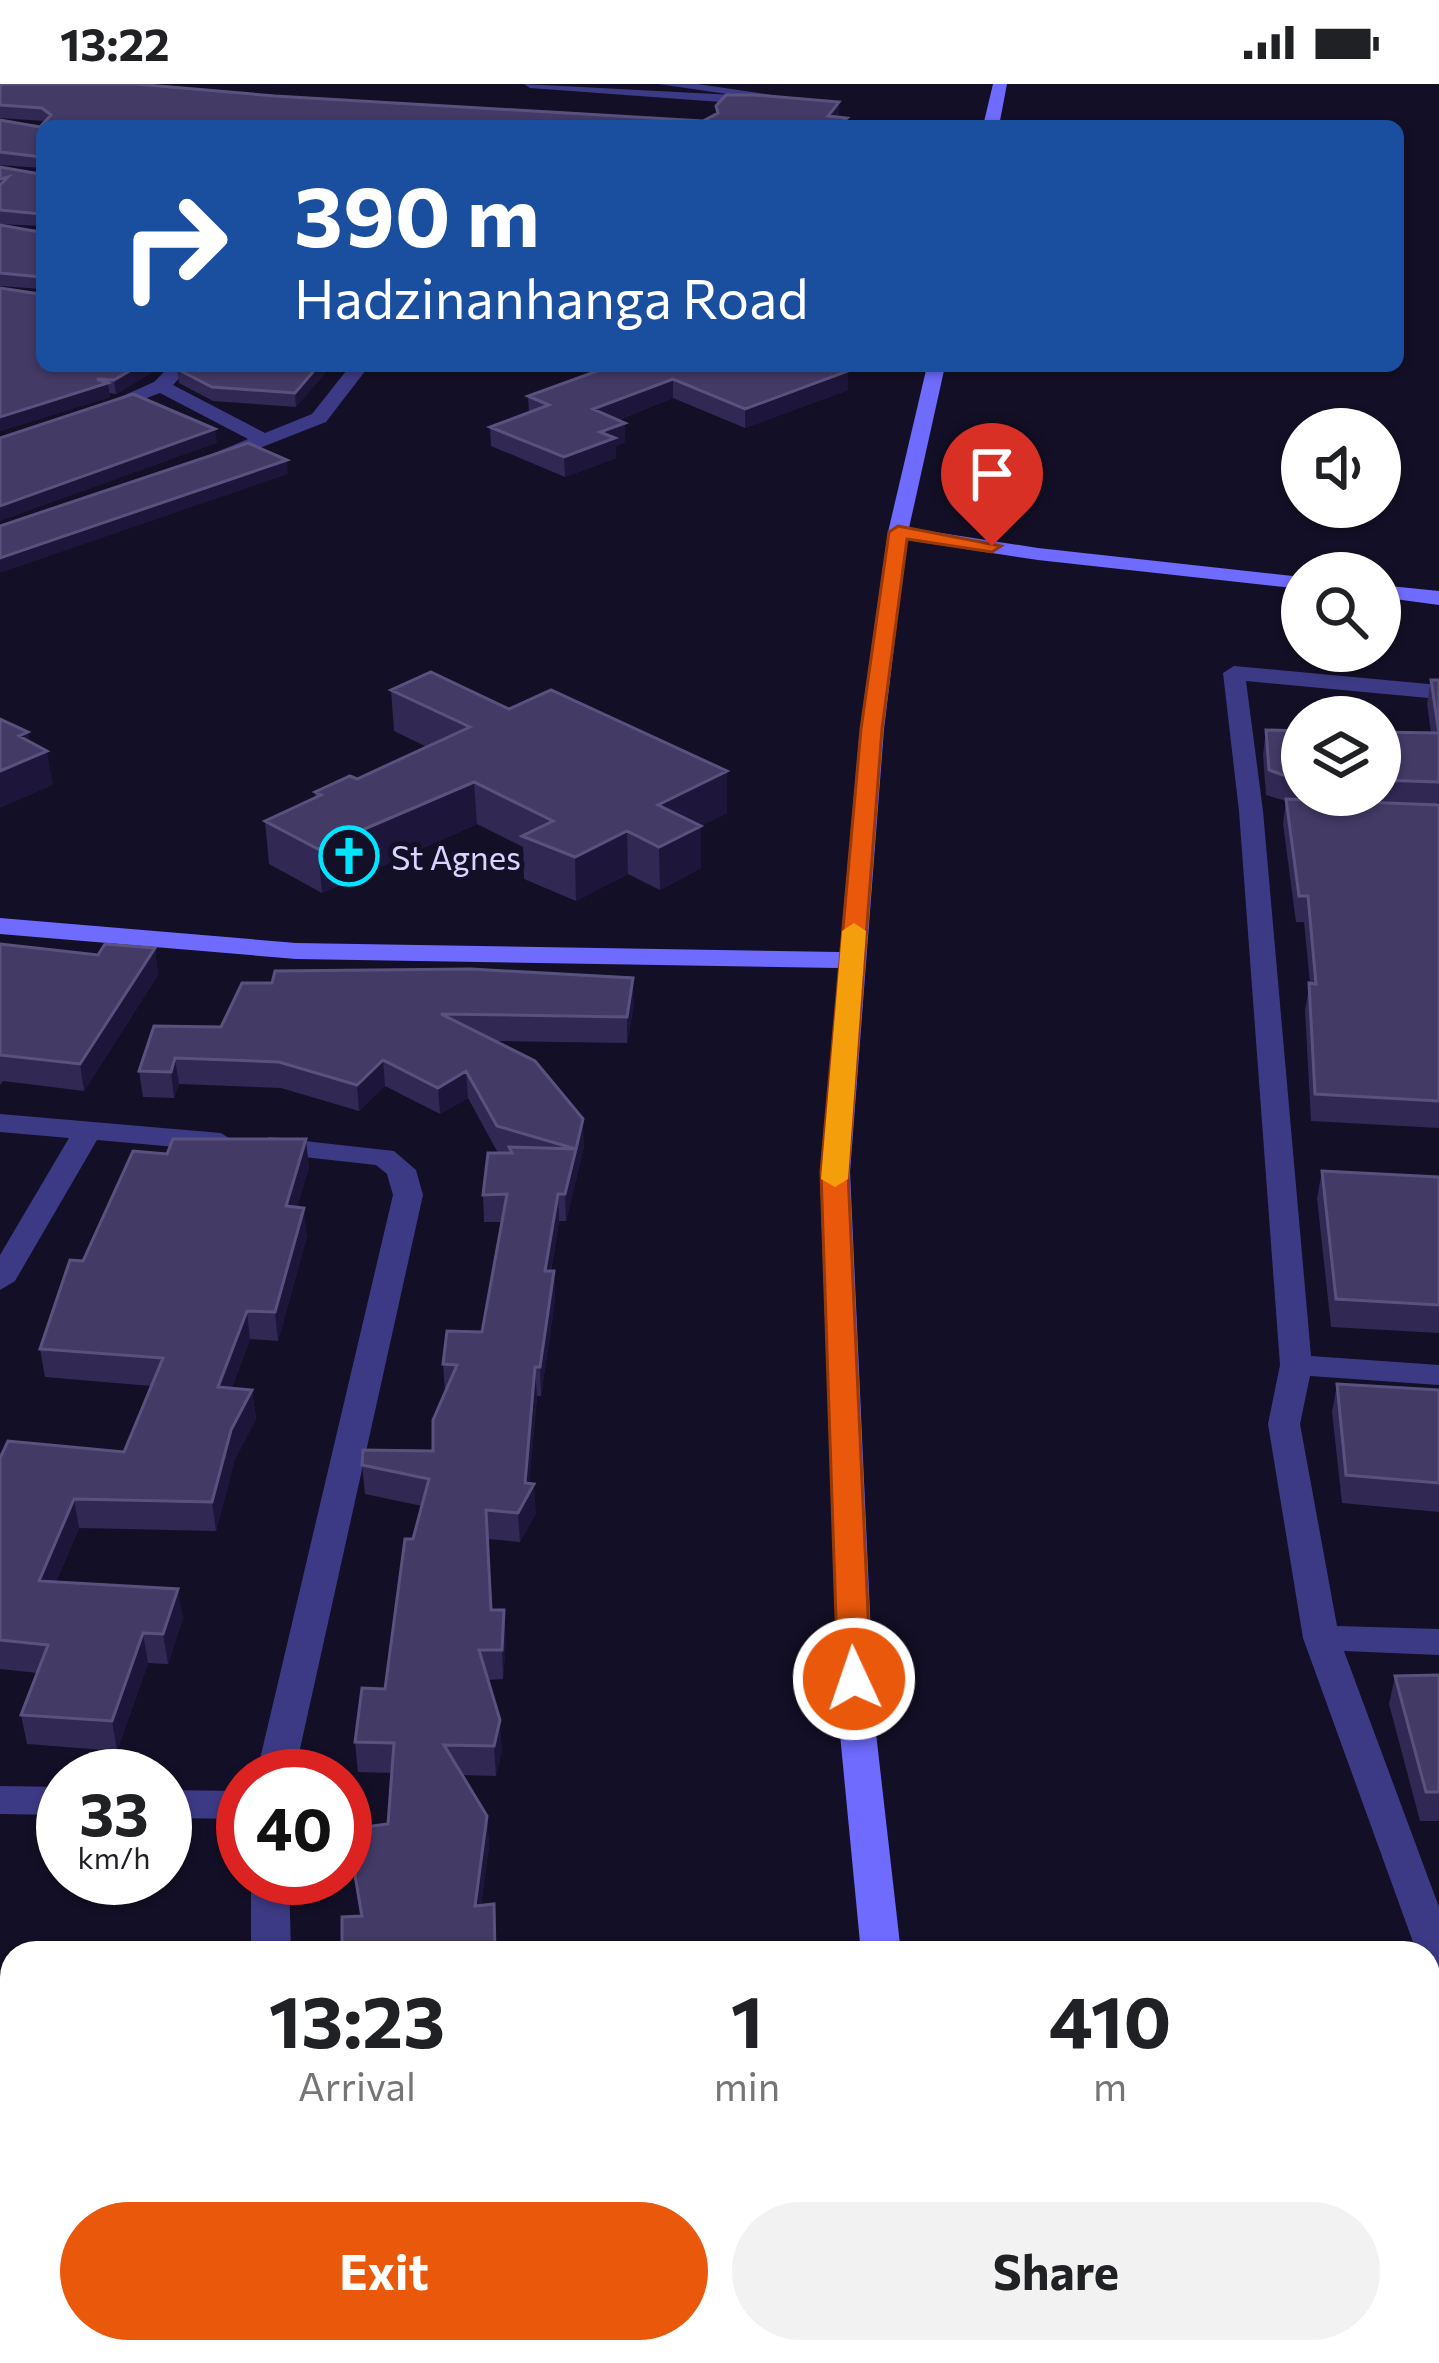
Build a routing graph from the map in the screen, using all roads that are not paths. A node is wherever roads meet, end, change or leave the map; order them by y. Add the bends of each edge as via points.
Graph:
1 (530, 84) edge
2 (664, 84) edge
3 (678, 84) edge
4 (977, 84) edge
5 (1000, 85) edge
6 (992, 120) edge
7 (175, 372) edge
8 (355, 372) edge
9 (935, 372) edge
10 (161, 386) junction
11 (88, 413) edge
12 (266, 442) junction
13 (200, 464) edge
14 (898, 532) junction
15 (1281, 580) edge
16 (1401, 593) edge
17 (1439, 598) edge
18 (1439, 692) edge
19 (0, 926) edge
20 (851, 960) junction
21 (0, 1123) edge
22 (88, 1132) junction
23 (0, 1281) edge
24 (1296, 1365) junction
25 (1439, 1375) edge
26 (1321, 1638) junction
27 (1439, 1642) edge
28 (281, 1749) edge
29 (0, 1800) edge
30 (36, 1801) edge
31 (270, 1905) edge
32 (271, 1941) edge
33 (880, 1941) edge
34 (1432, 1941) edge

1 - 3 lane via 773,96
2 - 3 lane
4 - 5 street
5 - 6 street
7 - 10 street
8 - 12 street via 319,418
9 - 14 street
10 - 11 street
10 - 12 street
12 - 13 street
14 - 15 street
14 - 20 street
16 - 17 street
18 - 24 street via 1234,673 1263,812
19 - 20 street via 296,951
20 - 33 street via 835,1172 841,1412 857,1724
21 - 22 street
22 - 23 street
22 - 28 street via 346,1152 384,1157 401,1170 408,1195
24 - 25 street
24 - 26 street via 1284,1424
26 - 27 street
26 - 34 street
29 - 30 street
31 - 32 street

